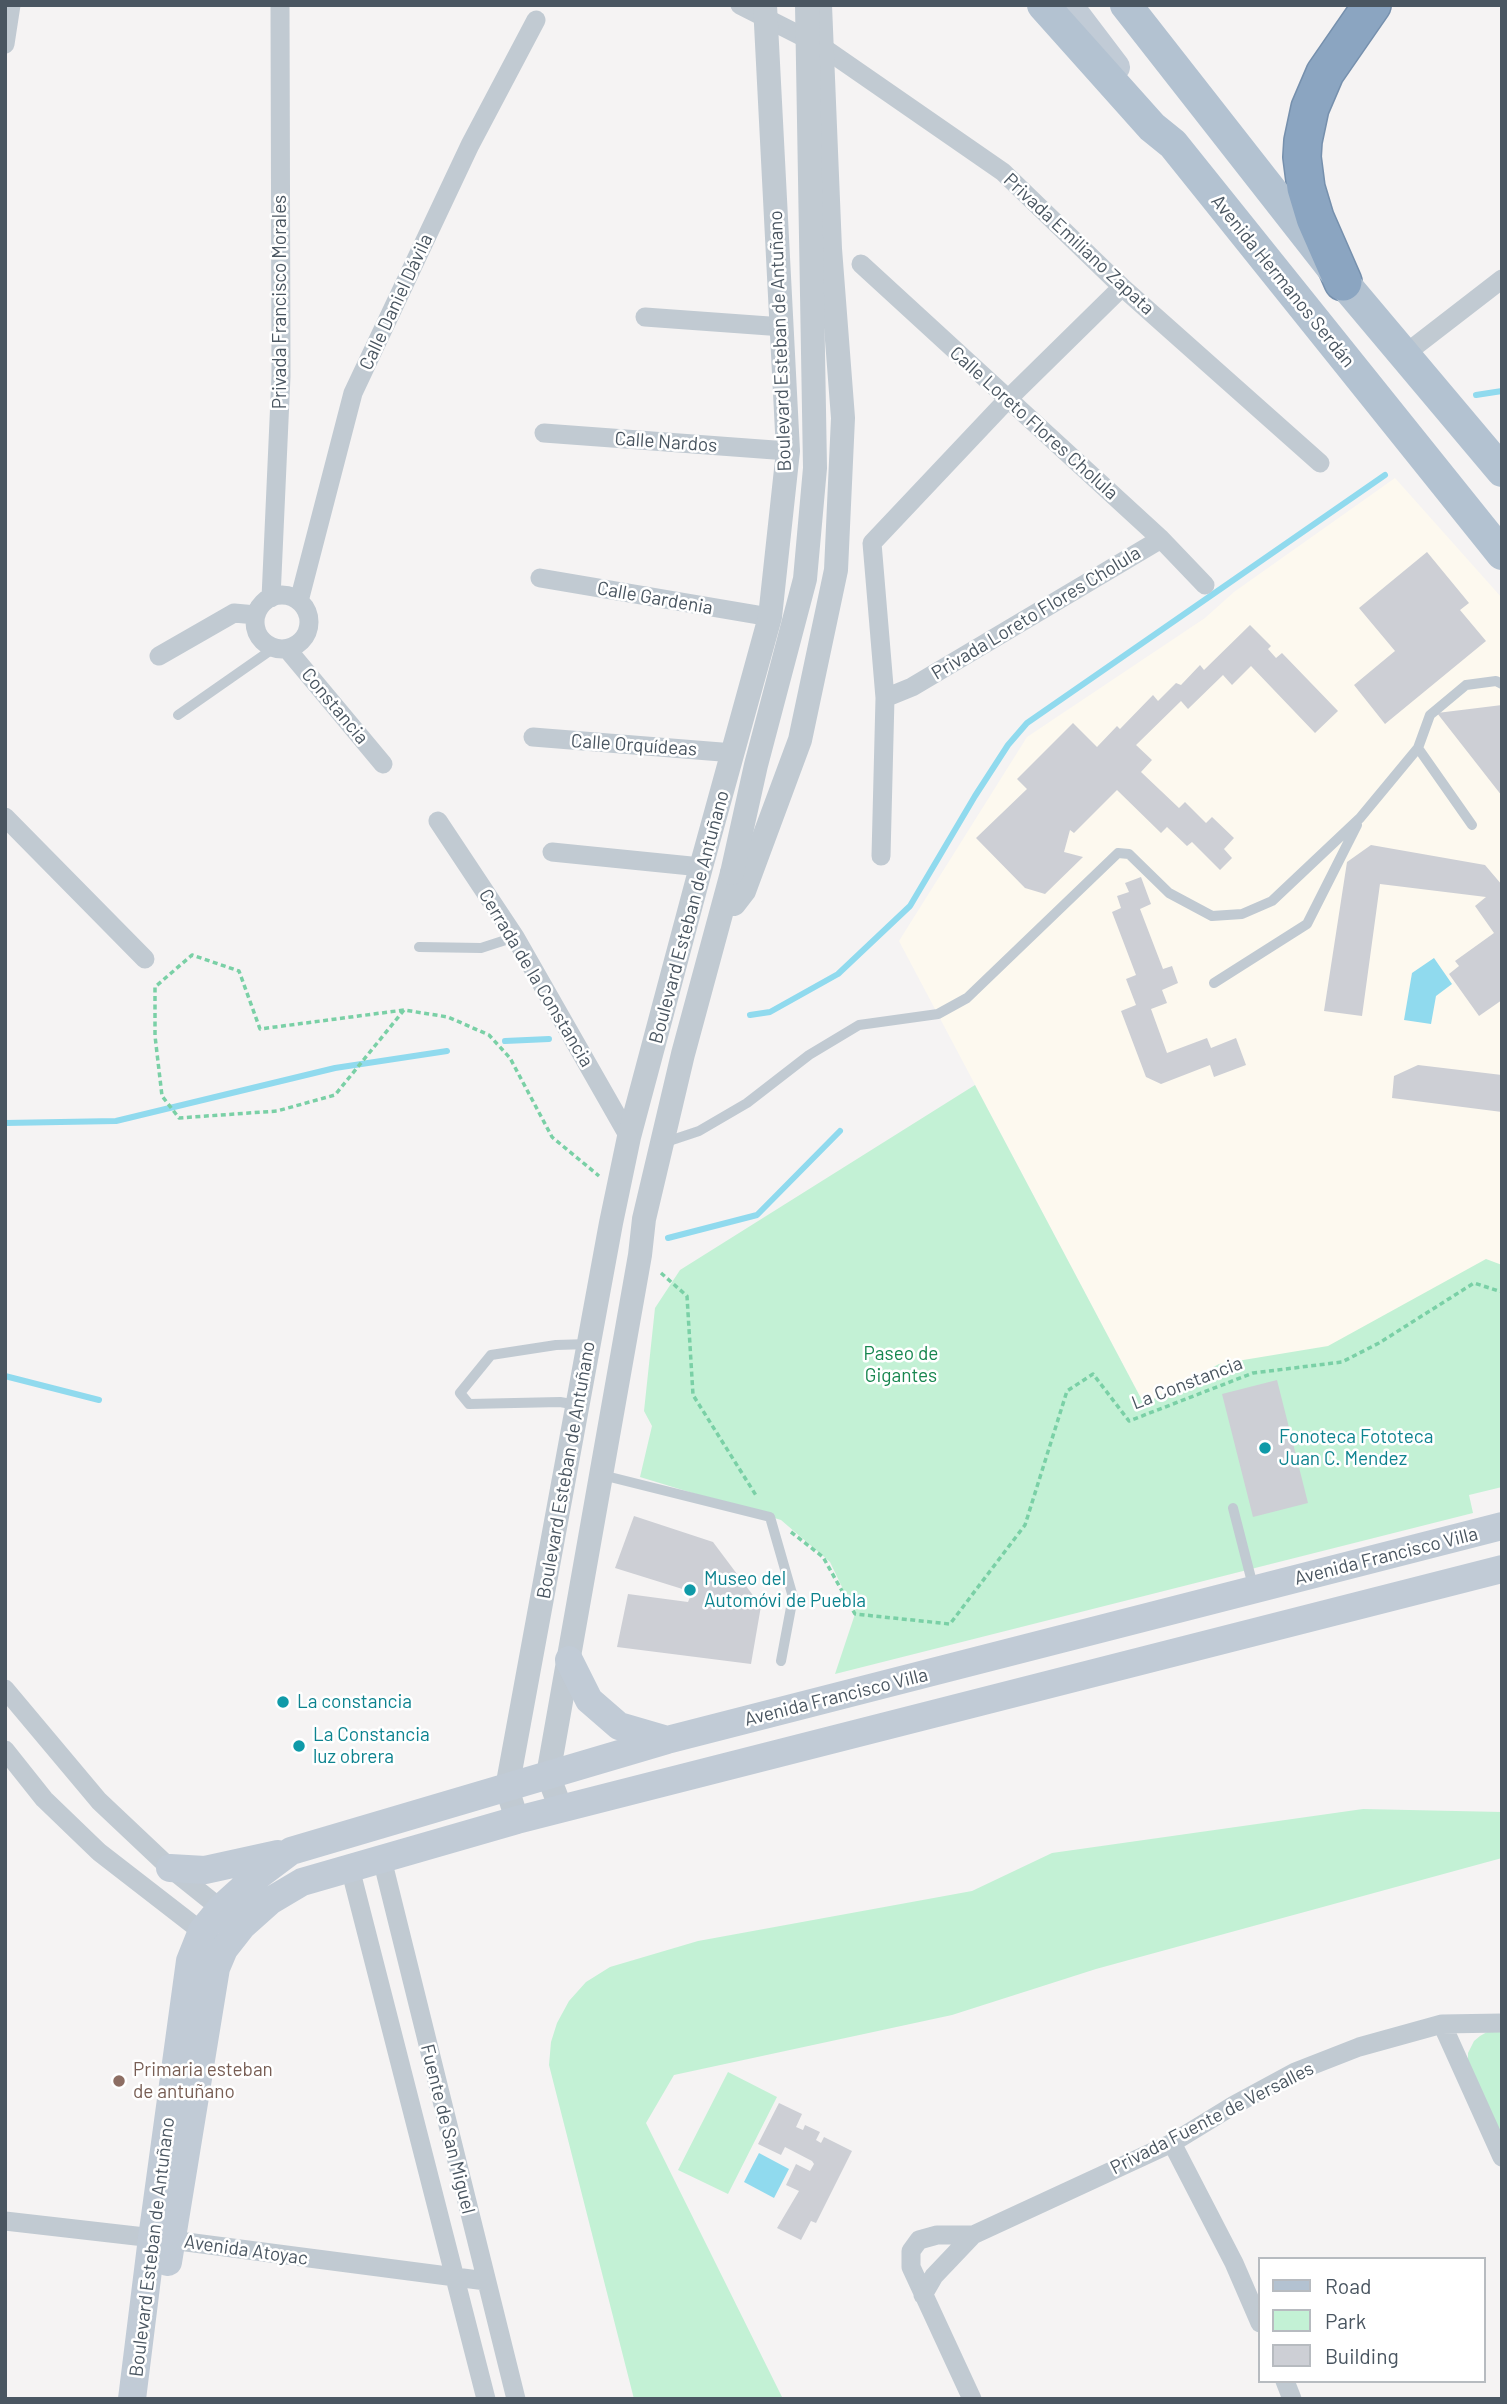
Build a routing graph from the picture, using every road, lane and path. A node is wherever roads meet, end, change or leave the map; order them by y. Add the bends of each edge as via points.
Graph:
1 (11, 5) edge
2 (280, 5) edge
3 (740, 5) edge
4 (807, 5) edge
5 (820, 5) edge
6 (1043, 5) edge
7 (1069, 5) edge
8 (1126, 5) edge
9 (1373, 5) edge
10 (765, 11) edge
11 (536, 20) dead end
12 (5, 44) edge
13 (821, 46) junction
14 (1173, 144) junction
15 (860, 264) dead end
16 (1502, 279) edge
17 (1343, 282) junction
18 (1122, 287) junction
19 (645, 317) dead end
20 (783, 327) junction
21 (1405, 354) junction
22 (1007, 399) junction
23 (544, 432) dead end
24 (788, 451) junction
25 (1320, 463) dead end
26 (1502, 471) edge
27 (1161, 540) junction
28 (1502, 554) edge
29 (540, 578) dead end
30 (1205, 585) dead end
31 (271, 598) junction
32 (299, 600) junction
33 (256, 615) junction
34 (770, 617) junction
35 (280, 648) junction
36 (159, 656) dead end
37 (1502, 684) edge
38 (885, 698) junction
39 (178, 715) dead end
40 (533, 737) dead end
41 (1418, 748) junction
42 (734, 753) junction
43 (383, 764) dead end
44 (5, 817) edge
45 (1360, 818) junction
46 (438, 821) dead end
47 (1472, 825) dead end
48 (552, 852) dead end
49 (881, 856) dead end
50 (701, 867) junction
51 (718, 927) junction
52 (515, 937) junction
53 (419, 947) dead end
54 (145, 959) dead end
55 (1214, 983) dead end
56 (404, 1010) junction
57 (629, 1137) junction
58 (662, 1143) junction
59 (618, 1192) junction
60 (640, 1255) junction
61 (1502, 1292) edge
62 (589, 1344) junction
63 (578, 1405) junction
64 (600, 1474) junction
65 (1233, 1508) dead end
66 (770, 1517) junction
67 (1502, 1526) edge
68 (1502, 1569) edge
69 (1254, 1590) junction
70 (569, 1660) junction
71 (781, 1661) dead end
72 (5, 1689) edge
73 (667, 1740) junction
74 (5, 1750) edge
75 (548, 1775) junction
76 (507, 1788) junction
77 (561, 1809) junction
78 (517, 1820) junction
79 (291, 1852) junction
80 (382, 1860) junction
81 (170, 1868) junction
82 (350, 1868) junction
83 (231, 1917) junction
84 (213, 1940) junction
85 (1502, 2023) edge
86 (1442, 2024) junction
87 (1172, 2143) junction
88 (1502, 2157) edge
89 (5, 2221) edge
90 (973, 2235) junction
91 (161, 2239) junction
92 (455, 2277) junction
93 (486, 2281) junction
94 (923, 2295) junction
95 (1258, 2318) edge
96 (132, 2399) edge
97 (151, 2399) edge
98 (486, 2399) edge
99 (516, 2399) edge
100 (972, 2399) edge

1 - 12 street
2 - 31 street, Privada Francisco Morales via 281,376
3 - 10 street, Privada Emiliano Zapata
4 - 51 street, Boulevard Esteban de Antuñano, bridge via 815,468 805,579
5 - 13 street
6 - 14 main road via 1152,127
7 - 14 main road, Avenida Hermanos Serdán
8 - 17 main road
9 - 17 highway via 1325,72 1303,141 1306,188
10 - 13 street, Privada Emiliano Zapata
10 - 20 street, Boulevard Esteban de Antuñano
11 - 32 street, Calle Daniel Dávila via 470,145 353,393
13 - 18 street, Privada Emiliano Zapata via 1003,172
13 - 51 street via 843,418 836,570 800,740 744,891
14 - 28 main road, Avenida Hermanos Serdán
15 - 22 street, Calle Loreto Flores Cholula
16 - 21 street
17 - 21 main road
18 - 22 street
18 - 25 street, Privada Emiliano Zapata
19 - 20 street
20 - 24 street, Boulevard Esteban de Antuñano
21 - 26 main road
22 - 27 street, Calle Loreto Flores Cholula
22 - 38 street via 872,543
23 - 24 street, Calle Nardos
24 - 34 street, Boulevard Esteban de Antuñano
27 - 30 street, Calle Loreto Flores Cholula
27 - 38 street, Privada Loreto Flores Cholula via 912,687
29 - 34 street, Calle Gardenia
31 - 32 street
31 - 33 street
32 - 35 street via 309,628 296,645
33 - 35 street via 262,640
33 - 36 street via 233,613
34 - 42 street, Boulevard Esteban de Antuñano
35 - 39 lane
35 - 43 street, Constancia
37 - 41 lane via 1466,685 1430,715
38 - 49 street
40 - 42 street, Calle Orquídeas
41 - 45 lane
41 - 47 lane
42 - 50 street, Boulevard Esteban de Antuñano
44 - 54 street
45 - 55 lane via 1307,924
45 - 58 lane via 1272,901 1242,914 1212,916 1169,893 1129,854 1118,853 967,998 937,1014 859,1025 808,1055 747,1103 699,1131
46 - 52 street, Cerrada de la Constancia
48 - 50 street
50 - 57 street, Boulevard Esteban de Antuñano
51 - 58 street, Boulevard Esteban de Antuñano
52 - 53 lane via 481,948
52 - 57 street, Cerrada de la Constancia
56 - 56 path via 335,1096 277,1111 179,1118 162,1096 155,987 191,955 239,971 260,1029
56 - 59 path via 448,1017 489,1035 510,1058 552,1138
57 - 59 street, Boulevard Esteban de Antuñano
58 - 60 street, Boulevard Esteban de Antuñano
59 - 62 street, Boulevard Esteban de Antuñano
60 - 64 street, Boulevard Esteban de Antuñano
60 - 66 path via 687,1296 692,1395
61 - 66 path, La Constancia via 1474,1283 1342,1362 1253,1373 1129,1421 1093,1374 1067,1391 1025,1525 950,1624 855,1614 823,1557
62 - 63 street, Boulevard Esteban de Antuñano
62 - 63 lane via 491,1355 460,1393 468,1404
63 - 76 street, Boulevard Esteban de Antuñano
64 - 66 lane
64 - 70 street, Boulevard Esteban de Antuñano
65 - 69 lane
66 - 71 lane via 793,1597
67 - 69 main road, Avenida Francisco Villa
68 - 77 main road, Avenida Francisco Villa
69 - 73 main road, Avenida Francisco Villa
70 - 73 main road via 589,1700 619,1726
70 - 75 street, Boulevard Esteban de Antuñano
72 - 81 street via 99,1801
73 - 75 main road, Avenida Francisco Villa
74 - 84 street via 44,1798 99,1852
75 - 76 main road, Avenida Francisco Villa
75 - 77 street
76 - 78 street, Boulevard Esteban de Antuñano
76 - 79 main road, Avenida Francisco Villa
77 - 78 main road, Avenida Francisco Villa
78 - 80 main road, Avenida Francisco Villa
79 - 81 main road via 205,1870
79 - 83 main road, Avenida Francisco Villa via 251,1881
80 - 82 main road, Avenida Francisco Villa
80 - 93 street, Fuente de San Miguel
81 - 83 street
82 - 83 main road, Avenida Francisco Villa via 302,1882
82 - 92 street, Fuente de San Miguel
83 - 84 main road, Avenida Francisco Villa
84 - 91 main road, Boulevard Esteban de Antuñano via 191,1961
85 - 86 street, Privada Fuente de Versalles
86 - 87 street, Privada Fuente de Versalles via 1359,2047 1296,2072
86 - 88 street
87 - 90 street, Privada Fuente de Versalles
87 - 95 street
89 - 91 street, Avenida Atoyac
90 - 94 street, Privada Fuente de Versalles via 934,2276
90 - 94 street, Privada Fuente de Versalles via 937,2235 919,2241 911,2251 911,2267
91 - 92 street, Avenida Atoyac
91 - 96 main road, Boulevard Esteban de Antuñano
91 - 97 main road, Boulevard Esteban de Antuñano
92 - 93 street, Avenida Atoyac
92 - 98 street, Fuente de San Miguel
93 - 99 street, Fuente de San Miguel
94 - 100 street

